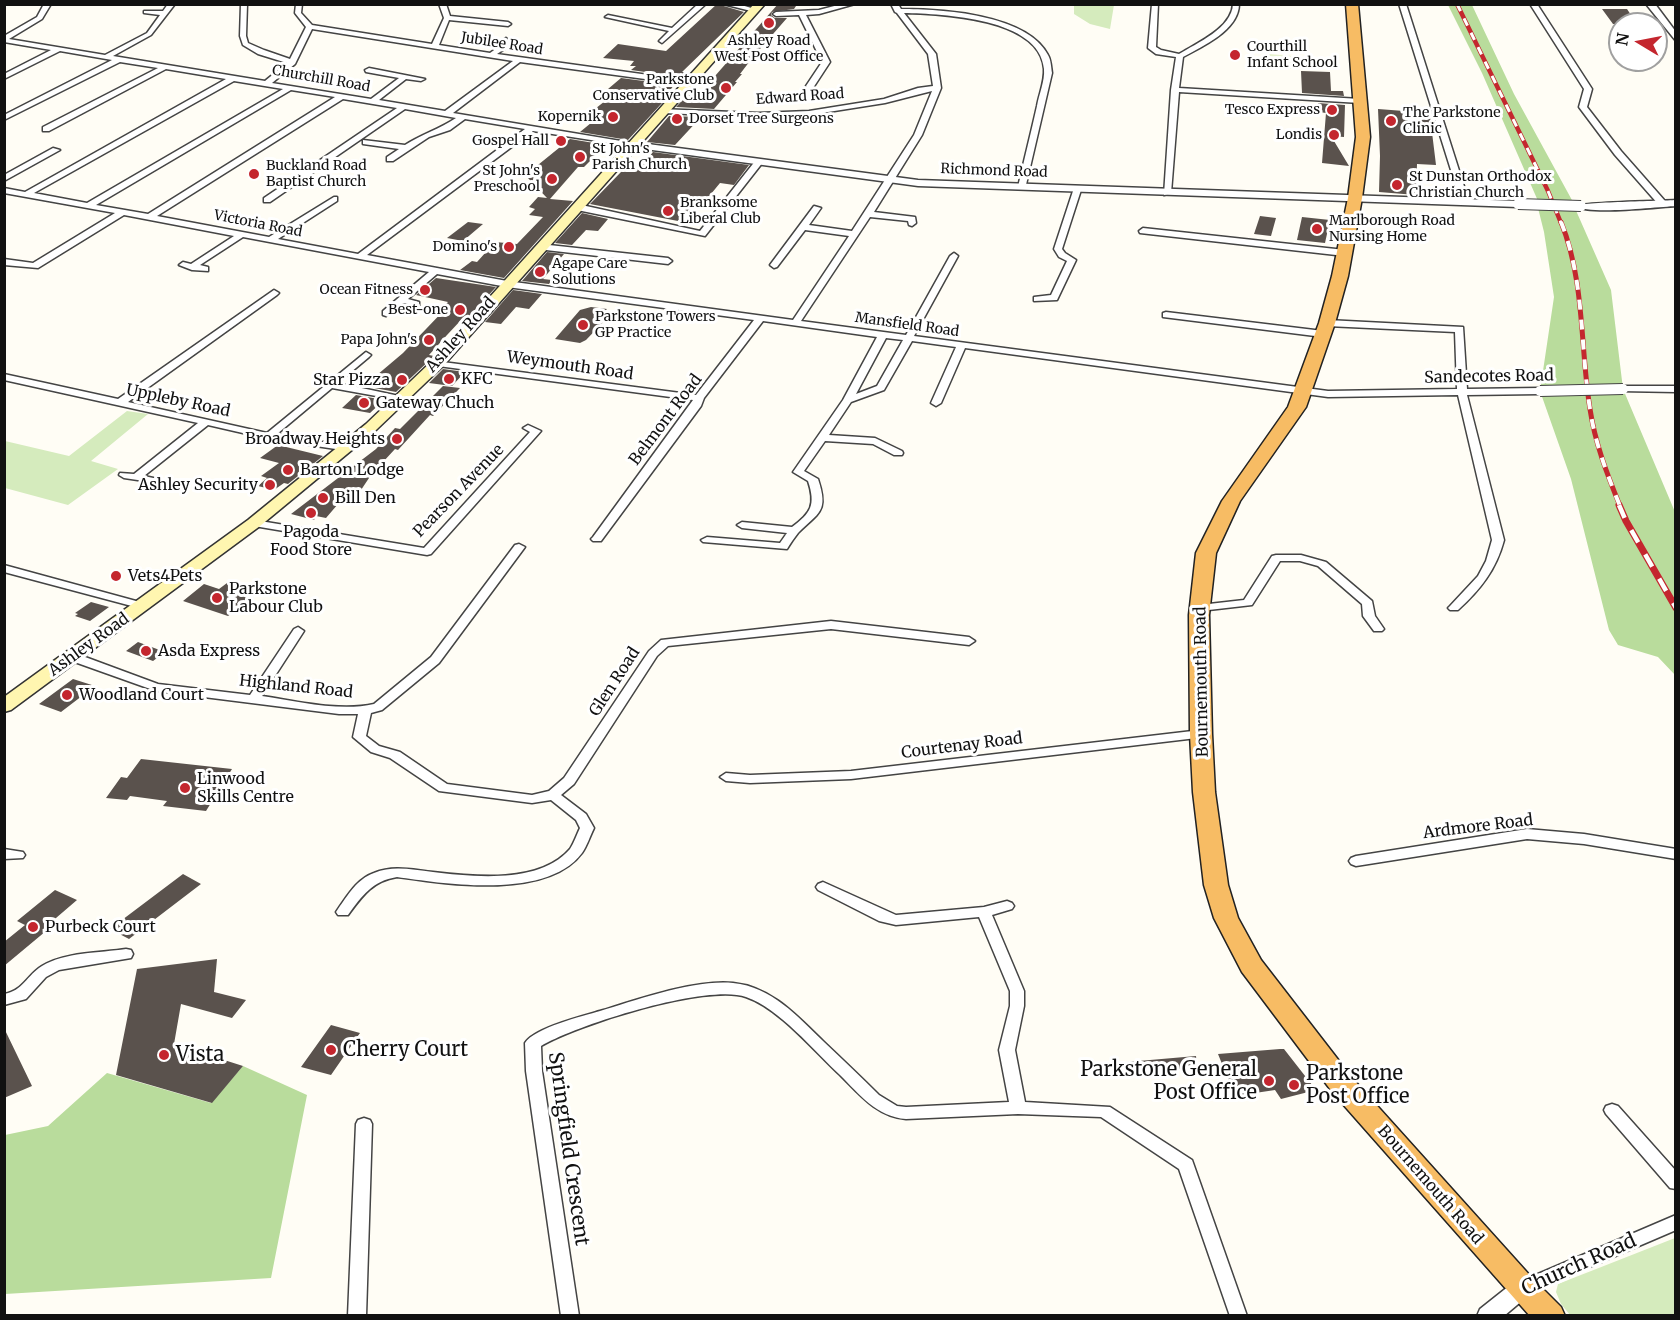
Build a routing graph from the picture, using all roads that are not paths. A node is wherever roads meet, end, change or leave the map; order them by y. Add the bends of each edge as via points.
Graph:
1 (48, 4) edge
2 (172, 4) edge
3 (244, 4) edge
4 (299, 4) edge
5 (442, 4) edge
6 (703, 4) edge
7 (726, 4) edge
8 (852, 4) edge
9 (1155, 4) edge
10 (1236, 4) edge
11 (1352, 4) edge
12 (1402, 4) edge
13 (1533, 4) edge
14 (1650, 4) edge
15 (758, 7) edge
16 (896, 8) edge
17 (146, 12) dead end
18 (165, 13) junction
19 (776, 14) dead end
20 (802, 14) junction
21 (608, 17) dead end
22 (447, 18) junction
23 (508, 24) dead end
24 (310, 27) junction
25 (672, 30) junction
26 (4, 39) edge
27 (1676, 39) edge
28 (506, 40) dead end
29 (662, 41) dead end
30 (435, 46) junction
31 (59, 49) junction
32 (492, 55) junction
33 (1180, 56) junction
34 (106, 57) junction
35 (120, 59) junction
36 (519, 60) junction
37 (292, 62) junction
38 (165, 67) junction
39 (369, 70) dead end
40 (4, 77) edge
41 (405, 77) junction
42 (233, 78) junction
43 (422, 79) dead end
44 (267, 83) junction
45 (690, 83) junction
46 (810, 86) dead end
47 (291, 87) junction
48 (937, 88) junction
49 (1175, 90) junction
50 (341, 97) junction
51 (1360, 101) junction
52 (372, 102) junction
53 (403, 107) junction
54 (663, 111) junction
55 (448, 113) junction
56 (464, 116) junction
57 (4, 118) edge
58 (532, 128) junction
59 (46, 129) dead end
60 (366, 142) dead end
61 (633, 145) junction
62 (406, 148) junction
63 (56, 150) dead end
64 (390, 159) dead end
65 (759, 162) junction
66 (4, 179) edge
67 (891, 180) junction
68 (1022, 187) junction
69 (4, 190) edge
70 (1077, 190) junction
71 (1167, 193) junction
72 (27, 194) junction
73 (1355, 198) junction
74 (267, 200) dead end
75 (328, 201) dead end
76 (1465, 202) junction
77 (89, 205) junction
78 (1671, 205) edge
79 (577, 207) junction
80 (817, 208) dead end
81 (123, 212) junction
82 (867, 214) junction
83 (150, 217) junction
84 (912, 223) dead end
85 (803, 227) junction
86 (1143, 231) dead end
87 (855, 234) junction
88 (241, 236) junction
89 (270, 240) junction
90 (540, 248) junction
91 (1346, 254) junction
92 (954, 256) dead end
93 (359, 257) junction
94 (668, 261) dead end
95 (4, 262) edge
96 (774, 265) dead end
97 (205, 270) dead end
98 (434, 272) junction
99 (507, 284) junction
100 (274, 293) dead end
101 (1037, 299) dead end
102 (400, 300) junction
103 (416, 304) dead end
104 (386, 313) dead end
105 (1166, 315) dead end
106 (760, 320) junction
107 (795, 323) junction
108 (1325, 328) junction
109 (883, 335) junction
110 (909, 339) junction
111 (961, 346) junction
112 (366, 355) dead end
113 (438, 363) junction
114 (4, 377) edge
115 (332, 385) junction
116 (1676, 389) edge
117 (1303, 391) junction
118 (1462, 393) junction
119 (699, 398) junction
120 (401, 399) junction
121 (848, 400) junction
122 (119, 403) junction
123 (936, 404) dead end
124 (205, 423) junction
125 (537, 430) dead end
126 (268, 436) junction
127 (823, 438) junction
128 (345, 449) junction
129 (898, 453) dead end
130 (124, 475) dead end
131 (136, 477) junction
132 (154, 481) dead end
133 (254, 523) junction
134 (742, 525) dead end
135 (794, 531) junction
136 (597, 539) dead end
137 (707, 540) dead end
138 (519, 547) dead end
139 (4, 568) edge
140 (143, 606) junction
141 (1200, 608) junction
142 (1455, 608) dead end
143 (1377, 629) dead end
144 (298, 631) dead end
145 (969, 640) dead end
146 (74, 657) junction
147 (254, 699) junction
148 (4, 706) edge
149 (365, 710) junction
150 (1201, 734) junction
151 (726, 777) dead end
152 (553, 795) junction
153 (1676, 854) edge
154 (396, 859) dead end
155 (1356, 861) dead end
156 (392, 872) junction
157 (823, 887) dead end
158 (1008, 906) dead end
159 (343, 912) dead end
160 (984, 912) junction
161 (126, 954) dead end
162 (11, 999) edge
163 (1018, 1108) junction
164 (1611, 1110) dead end
165 (364, 1124) dead end
166 (1676, 1183) edge
167 (1676, 1222) edge
168 (1522, 1288) junction
169 (357, 1316) edge
170 (570, 1316) edge
171 (1239, 1316) edge
172 (1488, 1316) edge
173 (1550, 1316) edge

1 - 26 street via 40,18
2 - 18 street
3 - 37 street via 245,44
4 - 24 street via 298,13
5 - 22 street
6 - 25 street
7 - 15 street
8 - 20 street
9 - 33 street via 1152,48
10 - 33 street via 1231,20
11 - 51 highway, Bournemouth Road
12 - 76 street
13 - 78 street via 1588,89 1583,107 1618,153
14 - 27 street
15 - 45 main road, Ashley Road
16 - 48 street via 932,54
16 - 68 street via 982,19 1015,30 1042,51 1048,73
17 - 18 street
18 - 34 street via 149,34
19 - 20 street
20 - 46 street via 826,62
21 - 25 street
22 - 23 street
22 - 30 street
24 - 30 street, Jubilee Road
24 - 37 street
25 - 29 street
26 - 31 street, Churchill Road
28 - 32 street via 508,44
30 - 32 street, Jubilee Road
31 - 34 street, Churchill Road
31 - 40 street
32 - 36 street, Jubilee Road
33 - 49 street
34 - 35 street, Churchill Road
35 - 38 street, Churchill Road
35 - 57 street
36 - 45 street, Jubilee Road
36 - 55 street
37 - 44 street
38 - 42 street, Churchill Road
38 - 59 street
39 - 41 street
41 - 43 street
41 - 52 street
42 - 44 street, Churchill Road
42 - 72 street
44 - 47 street, Churchill Road
45 - 54 main road, Ashley Road
47 - 50 street, Churchill Road
47 - 77 street
48 - 54 street, Edward Road via 809,113
48 - 67 street via 918,135
49 - 51 street
49 - 71 street
50 - 52 street, Churchill Road
50 - 83 street
51 - 73 highway, Bournemouth Road via 1363,137
52 - 53 street, Churchill Road
53 - 55 street, Churchill Road
53 - 74 street
54 - 61 main road, Ashley Road
55 - 56 street, Churchill Road
56 - 58 street, Churchill Road
56 - 62 street
58 - 61 street, Churchill Road
58 - 93 street
60 - 62 street
61 - 65 street, Richmond Road
61 - 79 main road, Ashley Road
62 - 64 street
63 - 66 street
65 - 67 street, Richmond Road
65 - 79 street via 702,234
67 - 68 street, Richmond Road
67 - 82 street
68 - 70 street, Richmond Road
69 - 72 street, Victoria Road
70 - 71 street, Richmond Road
70 - 101 street via 1058,249 1072,260 1054,298
71 - 73 street, Richmond Road
72 - 77 street, Victoria Road
73 - 76 street, Richmond Road
73 - 91 highway, Bournemouth Road
75 - 89 street
76 - 78 street, Richmond Road, bridge
77 - 81 street, Victoria Road
79 - 90 main road, Ashley Road
80 - 85 street
81 - 83 street, Victoria Road
81 - 95 street via 35,266
82 - 84 street via 912,219
82 - 87 street
83 - 88 street, Victoria Road
85 - 87 street
85 - 96 street
86 - 91 street
87 - 107 street
88 - 89 street, Victoria Road
88 - 97 street via 188,266
89 - 93 street, Victoria Road
90 - 94 street
90 - 99 main road, Ashley Road
91 - 108 highway, Bournemouth Road
92 - 110 street
93 - 98 street, Victoria Road
98 - 99 street, Victoria Road
98 - 102 street
99 - 106 street, Mansfield Road
99 - 113 main road, Ashley Road
100 - 122 street
102 - 103 street
102 - 104 street
105 - 108 street
106 - 107 street, Mansfield Road
106 - 119 street, Belmont Road
107 - 109 street, Mansfield Road
108 - 117 highway, Bournemouth Road
108 - 118 street via 1460,329
109 - 110 street, Mansfield Road
109 - 121 street
110 - 111 street, Mansfield Road
110 - 121 street via 881,388
111 - 117 street, Mansfield Road
111 - 123 street
112 - 115 street
113 - 119 street, Weymouth Road
113 - 120 main road, Ashley Road
114 - 122 street, Uppleby Road
115 - 120 street
115 - 126 street
116 - 118 street, Sandecotes Road, bridge
117 - 118 street, Sandecotes Road
117 - 141 highway, Bournemouth Road via 1297,407 1244,481 1218,526 1206,553
118 - 142 street via 1498,540 1484,578
119 - 136 street, Belmont Road
120 - 128 main road, Ashley Road
121 - 127 street
122 - 124 street, Uppleby Road
124 - 126 street, Uppleby Road
124 - 131 street
125 - 133 street, Pearson Avenue via 431,554
126 - 128 street, Uppleby Road
127 - 129 street via 875,441
127 - 135 street via 798,472 813,479 818,506 810,519
128 - 133 main road, Ashley Road
130 - 131 street
131 - 132 street
133 - 140 main road, Ashley Road
134 - 135 street
135 - 137 street via 783,547
138 - 149 street, Highland Road via 435,660 388,700
139 - 140 street
140 - 146 main road, Ashley Road
141 - 143 street via 1248,603 1276,558 1301,558 1322,564 1368,603 1369,616
141 - 150 highway, Bournemouth Road
144 - 147 street
145 - 152 street, Glen Road via 831,625 665,643 653,654 569,782
146 - 147 street, Highland Road via 156,687
146 - 148 main road, Ashley Road
147 - 149 street, Highland Road
149 - 152 street via 359,737 366,744 395,755 444,788 532,799
150 - 151 street, Courtenay Road via 851,775
150 - 168 highway, Bournemouth Road via 1216,885 1237,942 1342,1086
152 - 156 street via 581,817 587,828 584,841 562,864 532,876 500,882
153 - 155 street, Ardmore Road via 1527,834
154 - 156 street
156 - 159 street via 373,876
157 - 160 street via 884,918 896,920
158 - 160 street
160 - 163 street via 1017,991 1007,1050
161 - 162 street via 50,968 29,991
163 - 170 street, Springfield Crescent via 894,1112 874,1099 779,1008 763,997 737,989 708,988 682,994 538,1039 532,1051 534,1071
163 - 171 street, Springfield Crescent via 1104,1111 1186,1165
164 - 166 street
165 - 169 street
167 - 168 street, Church Road
168 - 172 street, Church Road
168 - 173 highway, Bournemouth Road

